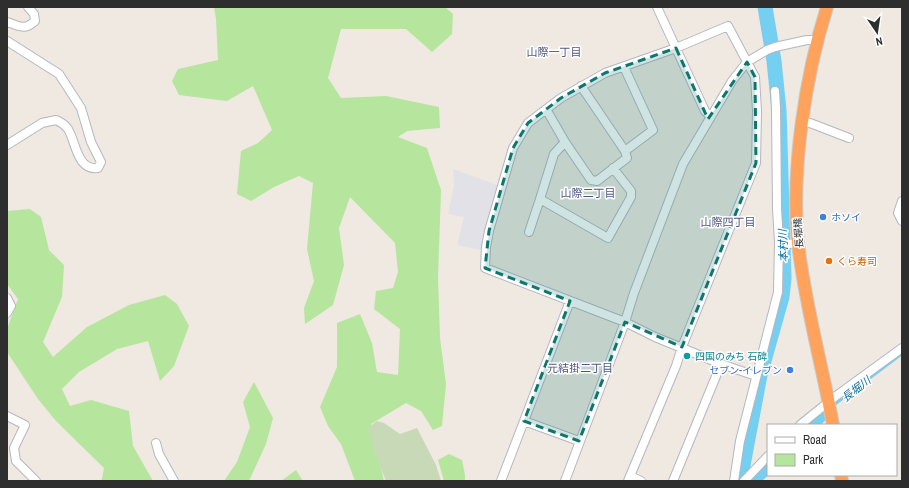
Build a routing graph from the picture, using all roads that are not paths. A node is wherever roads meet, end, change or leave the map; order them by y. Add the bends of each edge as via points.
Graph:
1 (28, 7) edge
2 (657, 7) edge
3 (827, 7) edge
4 (7, 22) edge
5 (817, 40) junction
6 (7, 41) edge
7 (676, 48) junction
8 (747, 62) junction
9 (624, 67) junction
10 (581, 86) junction
11 (774, 91) dead end
12 (546, 109) junction
13 (710, 116) junction
14 (802, 122) junction
15 (849, 138) dead end
16 (565, 142) junction
17 (7, 145) edge
18 (625, 151) junction
19 (613, 168) junction
20 (540, 199) junction
21 (902, 201) edge
22 (902, 221) edge
23 (529, 232) dead end
24 (786, 245) junction
25 (7, 298) edge
26 (570, 301) junction
27 (7, 313) edge
28 (625, 322) junction
29 (682, 347) junction
30 (902, 348) edge
31 (721, 364) junction
32 (756, 376) junction
33 (829, 406) junction
34 (7, 416) edge
35 (524, 421) junction
36 (802, 424) edge
37 (833, 424) edge
38 (579, 441) junction
39 (156, 443) dead end
40 (767, 457) edge
41 (629, 478) edge
42 (745, 480) edge
43 (36, 481) edge
44 (174, 481) edge
45 (501, 481) edge
46 (565, 481) edge
47 (641, 481) edge
48 (673, 481) edge
49 (734, 481) edge

1 - 4 street via 34,14 35,21 28,27
2 - 7 street
3 - 5 highway, 長堀橋
5 - 8 street via 772,48
5 - 14 highway, 長堀橋
6 - 17 street via 59,74 81,108 91,142 101,162 98,168 92,169 87,166 80,159 69,131 56,120 42,123
7 - 8 street via 728,26
7 - 9 street
7 - 13 street via 705,111
8 - 13 street
8 - 29 street via 755,77 756,163
9 - 10 street
9 - 18 street via 653,130
10 - 12 street
10 - 18 street
11 - 24 street via 777,209
12 - 16 street
12 - 26 street via 528,123 513,148 489,231 485,268
13 - 28 street via 682,164
14 - 15 street
14 - 24 highway, 長堀橋 via 796,213
16 - 19 street via 591,180 597,181
16 - 20 street via 554,154
18 - 19 street via 627,158
19 - 20 street via 631,191 631,197 608,238
20 - 23 street
21 - 22 street via 898,213
24 - 32 street via 778,292
24 - 33 highway, 長堀橋 via 803,280
25 - 27 street via 11,306
26 - 28 street
26 - 35 street
28 - 29 street
28 - 38 street
29 - 31 street
29 - 41 street
30 - 33 street
31 - 32 street
31 - 48 street
32 - 49 street via 740,441
33 - 36 street
33 - 37 highway, 長堀橋
34 - 43 street via 25,425 14,448 16,461
35 - 38 street
35 - 45 street
38 - 46 street
39 - 44 street
40 - 42 street
41 - 47 street

